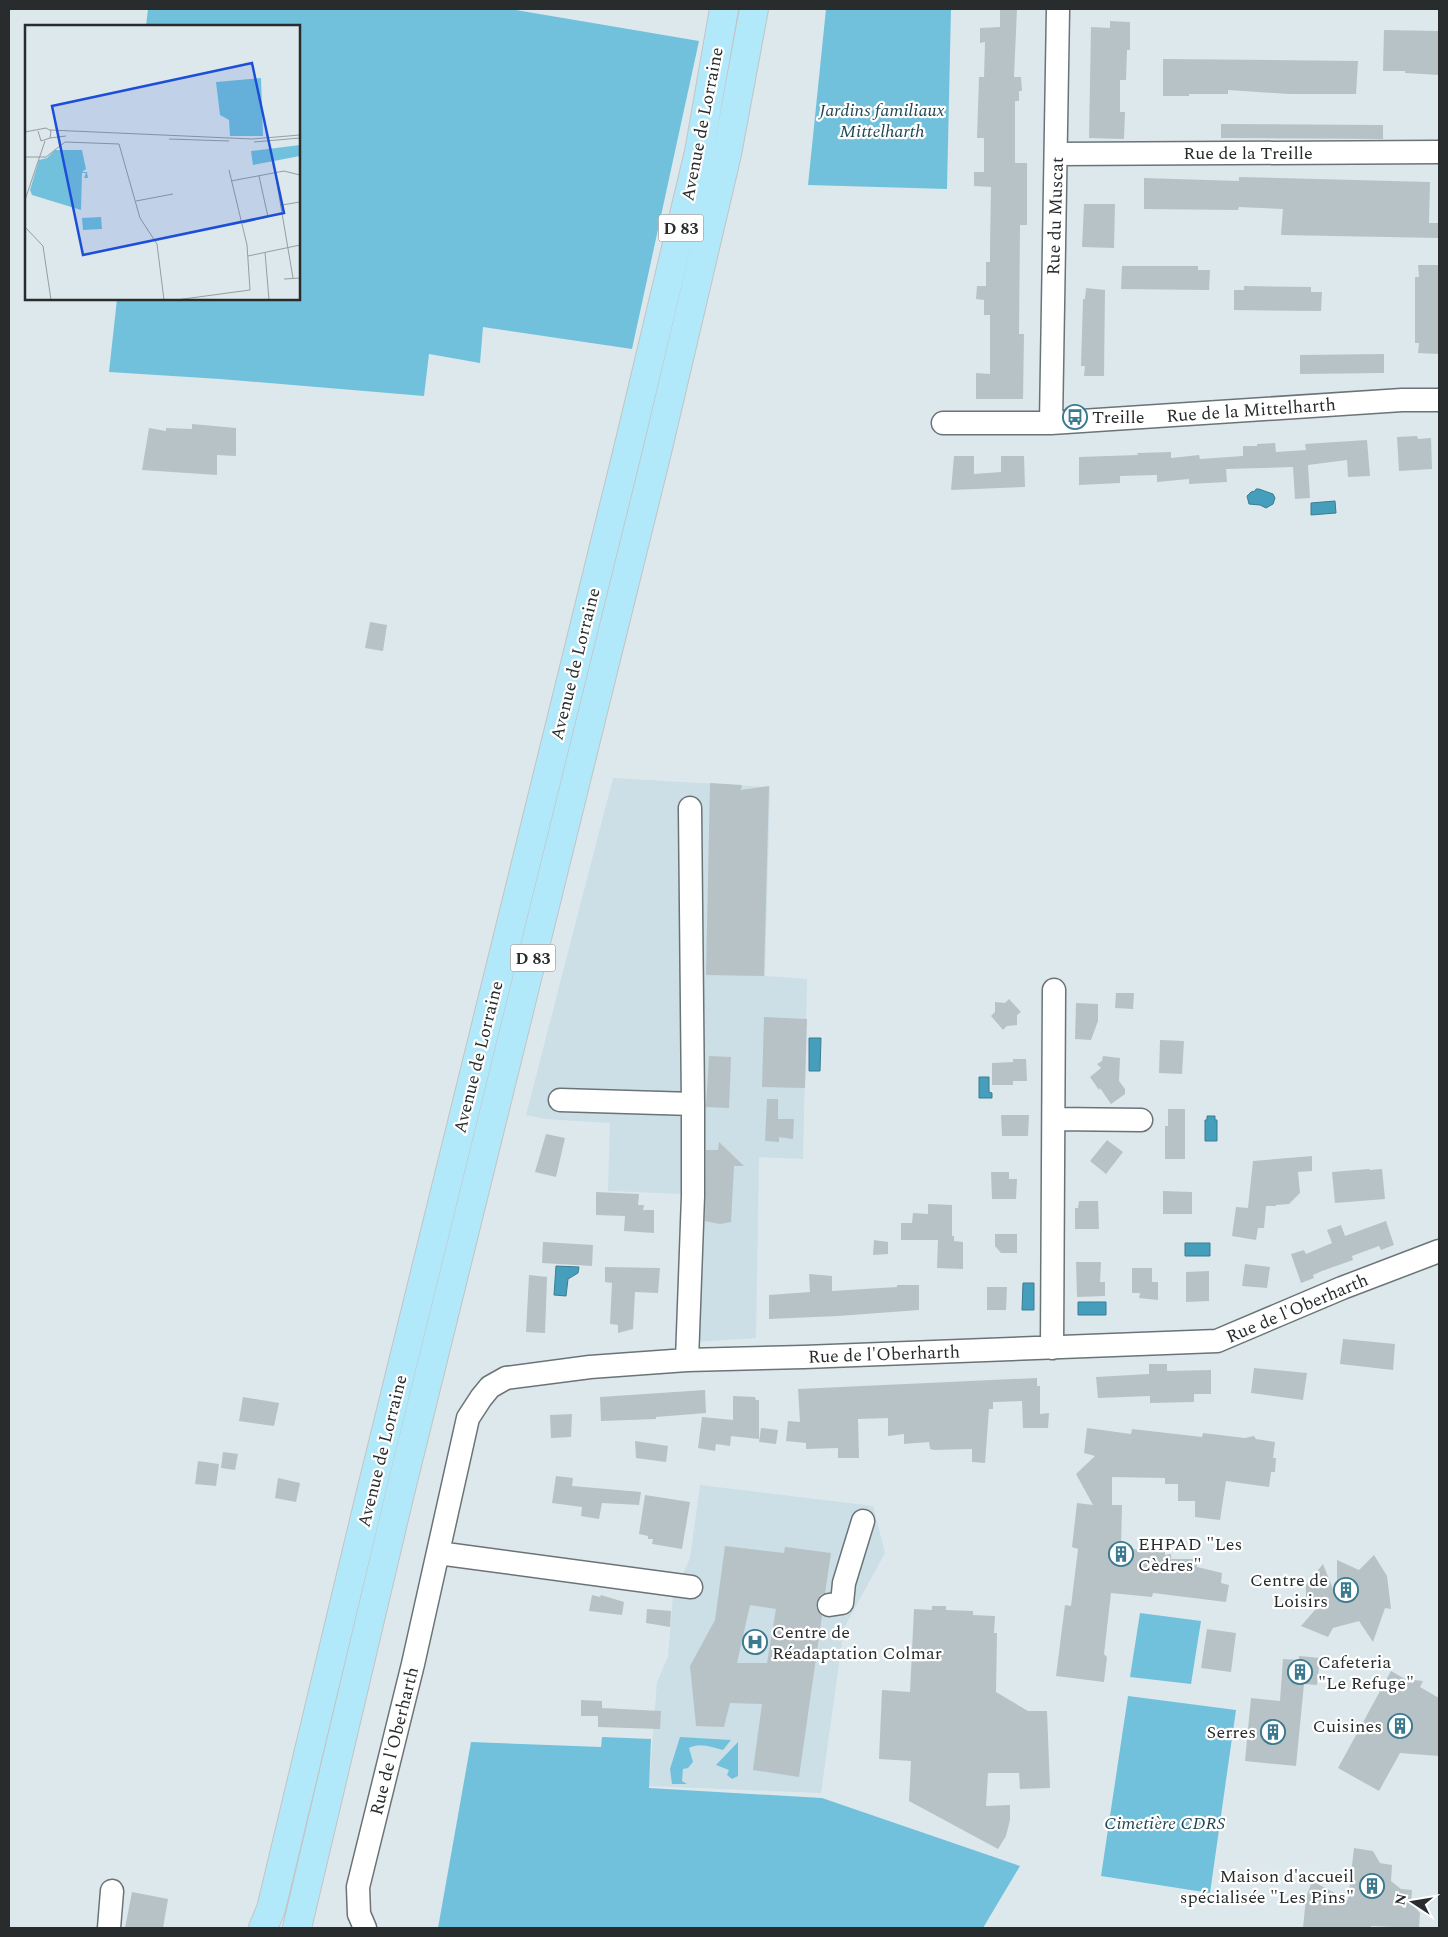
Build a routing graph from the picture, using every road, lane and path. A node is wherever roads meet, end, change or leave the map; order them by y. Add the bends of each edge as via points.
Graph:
1 (724, 9) edge
2 (754, 9) edge
3 (1058, 9) edge
4 (1439, 152) edge
5 (1056, 154) junction
6 (1439, 400) edge
7 (943, 424) dead end
8 (1051, 424) junction
9 (690, 808) dead end
10 (1054, 990) dead end
11 (560, 1100) dead end
12 (693, 1104) junction
13 (1055, 1119) junction
14 (1141, 1120) dead end
15 (1439, 1251) edge
16 (1052, 1348) junction
17 (687, 1360) junction
18 (864, 1521) dead end
19 (438, 1554) junction
20 (691, 1587) dead end
21 (829, 1604) dead end
22 (112, 1891) dead end
23 (109, 1928) edge
24 (263, 1928) edge
25 (297, 1928) edge
26 (365, 1928) edge

1 - 24 main road, Avenue de Lorraine / D 83 via 699,152 632,436 271,1909
2 - 25 main road, Avenue de Lorraine / D 83 via 727,154 658,452 397,1507
3 - 5 street, Rue du Muscat
4 - 5 street, Rue de la Treille
5 - 8 street, Rue du Muscat
6 - 8 street, Rue de la Mittelharth
7 - 8 street, Rue de la Mittelharth
9 - 12 street
10 - 13 street
11 - 12 street
12 - 17 street
13 - 14 street
13 - 16 street
15 - 16 street, Rue de l'Oberharth via 1217,1341
16 - 17 street, Rue de l'Oberharth
17 - 19 street, Rue de l'Oberharth via 532,1373 506,1378 490,1387 468,1418
18 - 21 street via 844,1583 842,1603
19 - 20 street
19 - 26 street, Rue de l'Oberharth via 358,1887 359,1914
22 - 23 street

